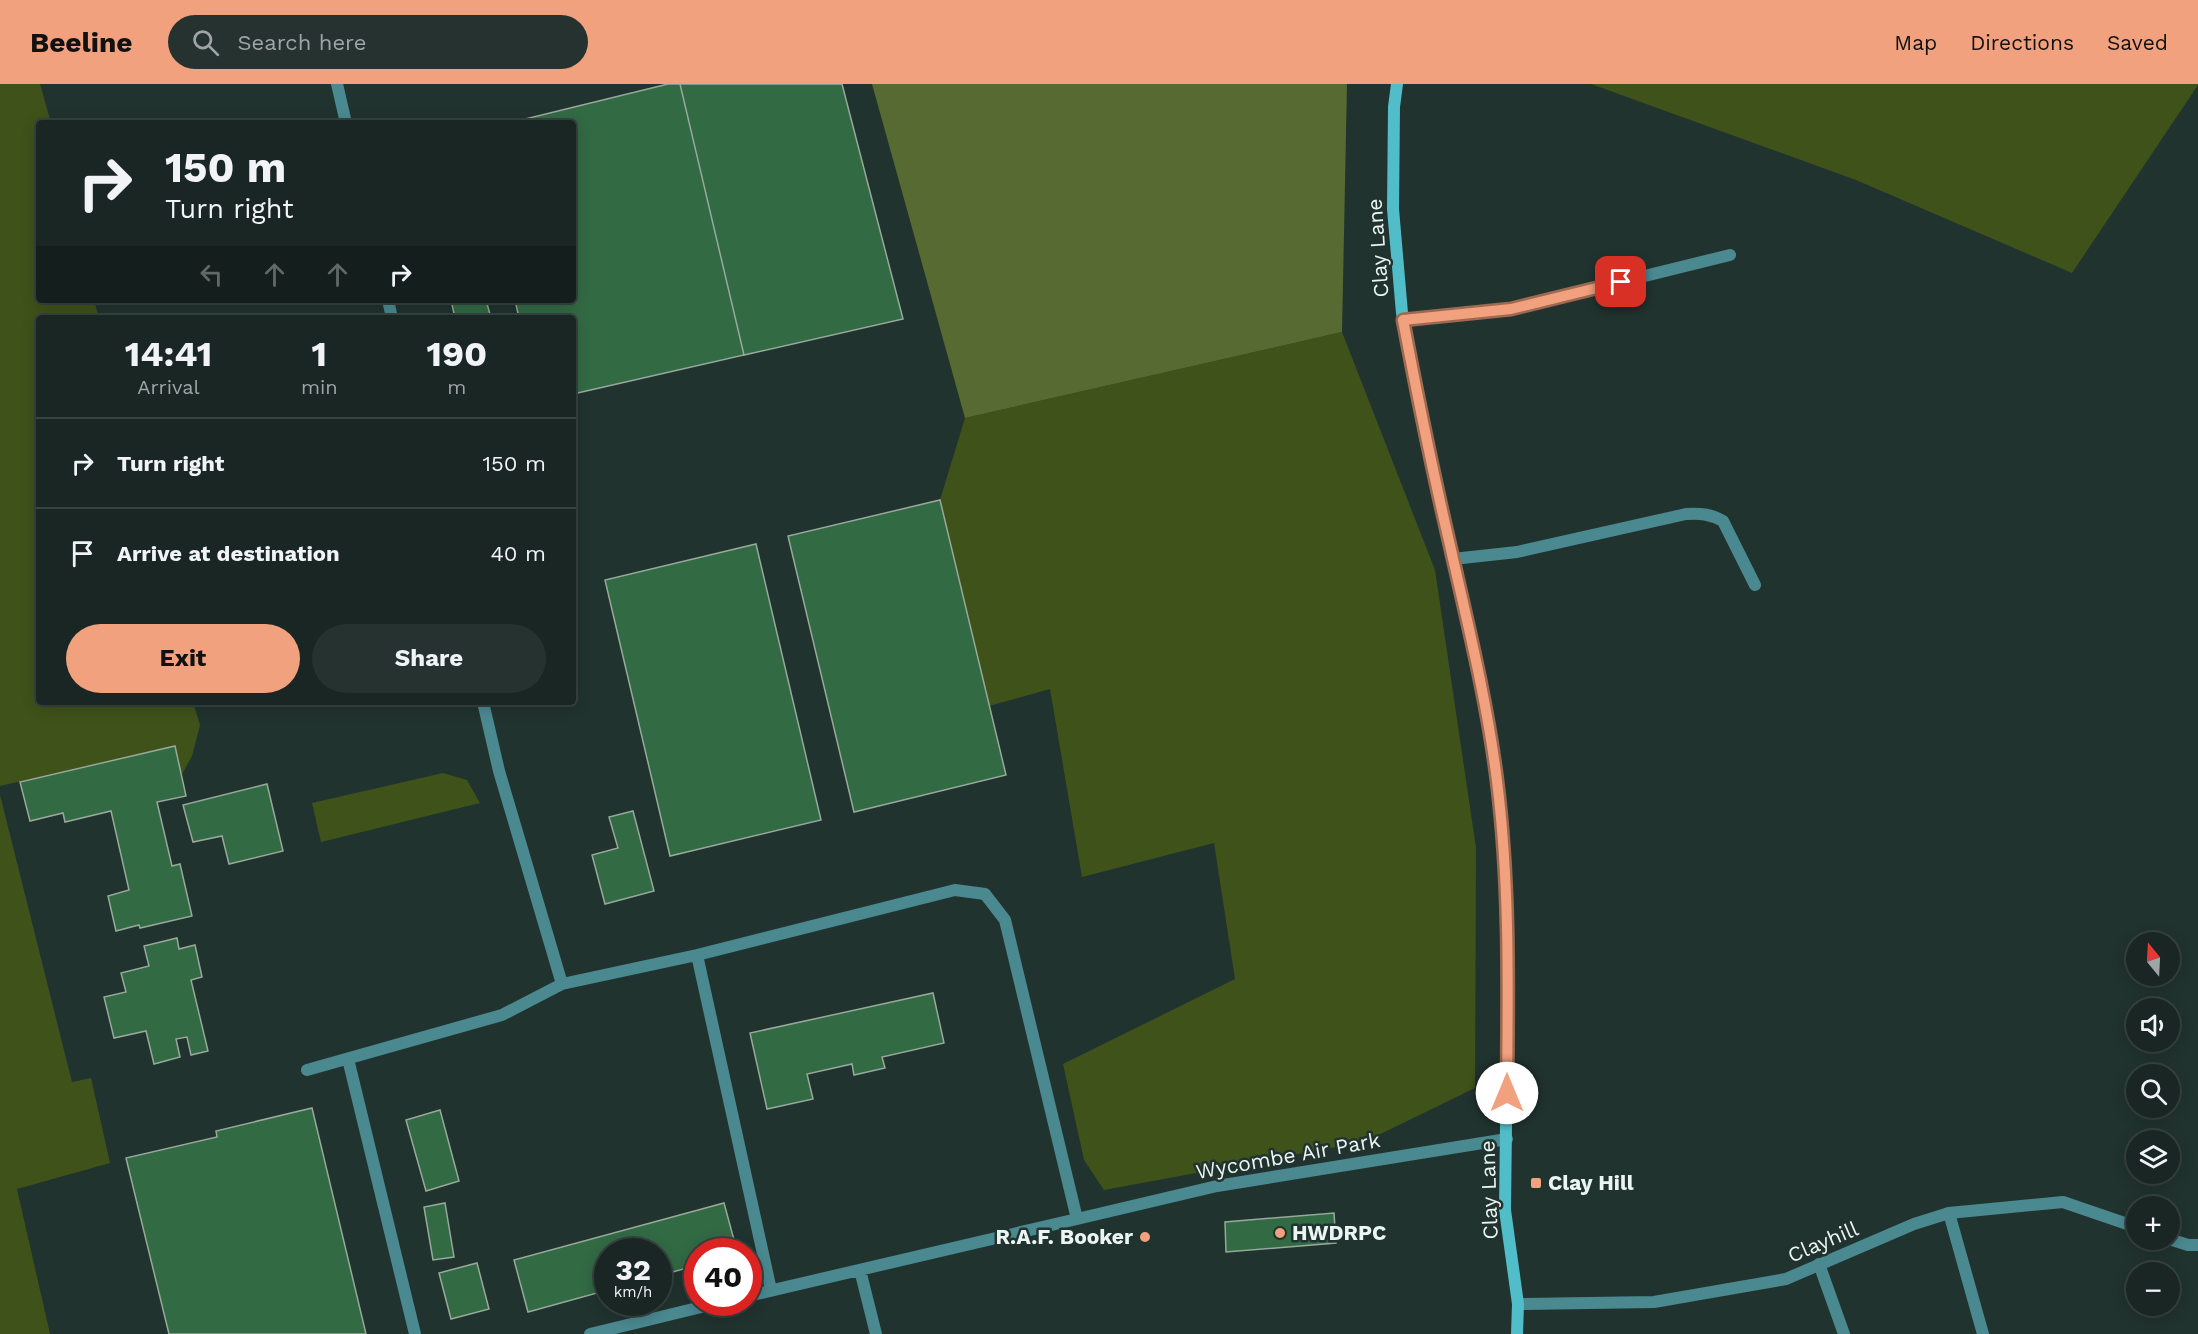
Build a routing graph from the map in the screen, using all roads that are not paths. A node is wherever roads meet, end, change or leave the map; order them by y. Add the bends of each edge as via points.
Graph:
1 (337, 84) edge
2 (1397, 84) edge
3 (345, 120) edge
4 (1730, 255) dead end
5 (1403, 320) junction
6 (1453, 559) junction
7 (1755, 585) dead end
8 (484, 705) edge
9 (697, 955) junction
10 (562, 984) junction
11 (348, 1059) junction
12 (307, 1070) dead end
13 (1507, 1139) junction
14 (1949, 1213) junction
15 (1077, 1219) junction
16 (2126, 1224) edge
17 (2180, 1242) edge
18 (2198, 1245) edge
19 (1820, 1264) junction
20 (860, 1270) junction
21 (771, 1290) junction
22 (762, 1292) edge
23 (1518, 1304) junction
24 (684, 1311) edge
25 (415, 1334) edge
26 (590, 1334) edge
27 (876, 1334) edge
28 (1517, 1334) edge
29 (1844, 1334) edge
30 (1983, 1334) edge

1 - 3 street
2 - 5 street, Clay Lane via 1393,209
4 - 5 street via 1511,309
5 - 6 street, Clay Lane
6 - 7 street via 1517,552 1701,513 1723,521
6 - 13 street, Clay Lane via 1485,700 1498,782 1508,957
8 - 10 street via 499,771
9 - 10 street
9 - 15 street via 955,890 985,894 1005,920
9 - 21 street
10 - 11 street via 501,1015
11 - 12 street
11 - 25 street
13 - 15 street, Wycombe Air Park via 1216,1186
13 - 23 street, Clay Lane via 1505,1210
14 - 16 street, Clayhill via 2063,1202
14 - 19 street, Clayhill
14 - 30 street
15 - 20 street, Wycombe Air Park
17 - 18 street
19 - 23 street, Clayhill via 1786,1279 1654,1302
19 - 29 street
20 - 21 street, Wycombe Air Park
20 - 27 street
21 - 22 street, Wycombe Air Park
23 - 28 street, Clay Lane
24 - 26 street

